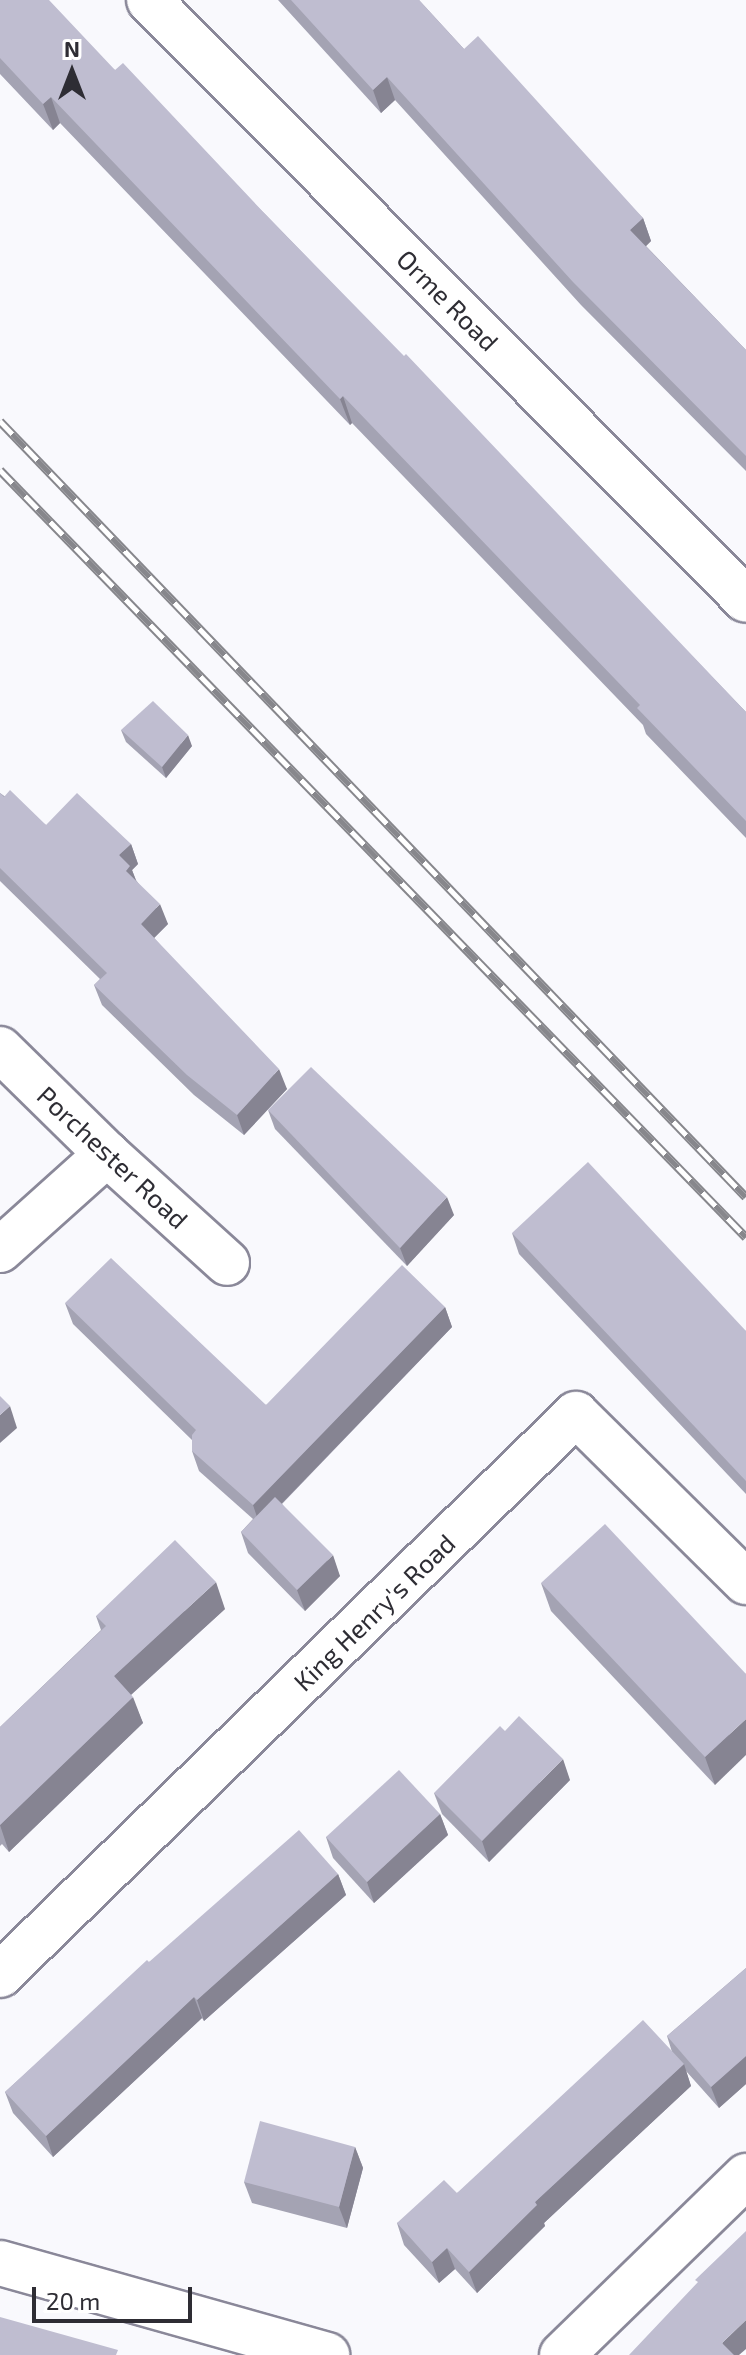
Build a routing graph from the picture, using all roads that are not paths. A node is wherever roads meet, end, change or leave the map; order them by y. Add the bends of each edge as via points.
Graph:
1 (149, 0) edge
2 (746, 600) edge
3 (0, 1049) edge
4 (107, 1154) junction
5 (0, 1250) edge
6 (227, 1263) dead end
7 (746, 1582) edge
8 (0, 1975) edge
9 (746, 2176) edge
10 (0, 2263) edge
11 (327, 2355) edge
12 (562, 2355) edge

1 - 2 street, Orme Road
3 - 4 street, Porchester Road
4 - 5 street
4 - 6 street, Porchester Road
7 - 8 street, King Henry's Road via 576,1414
9 - 12 street
10 - 11 street

